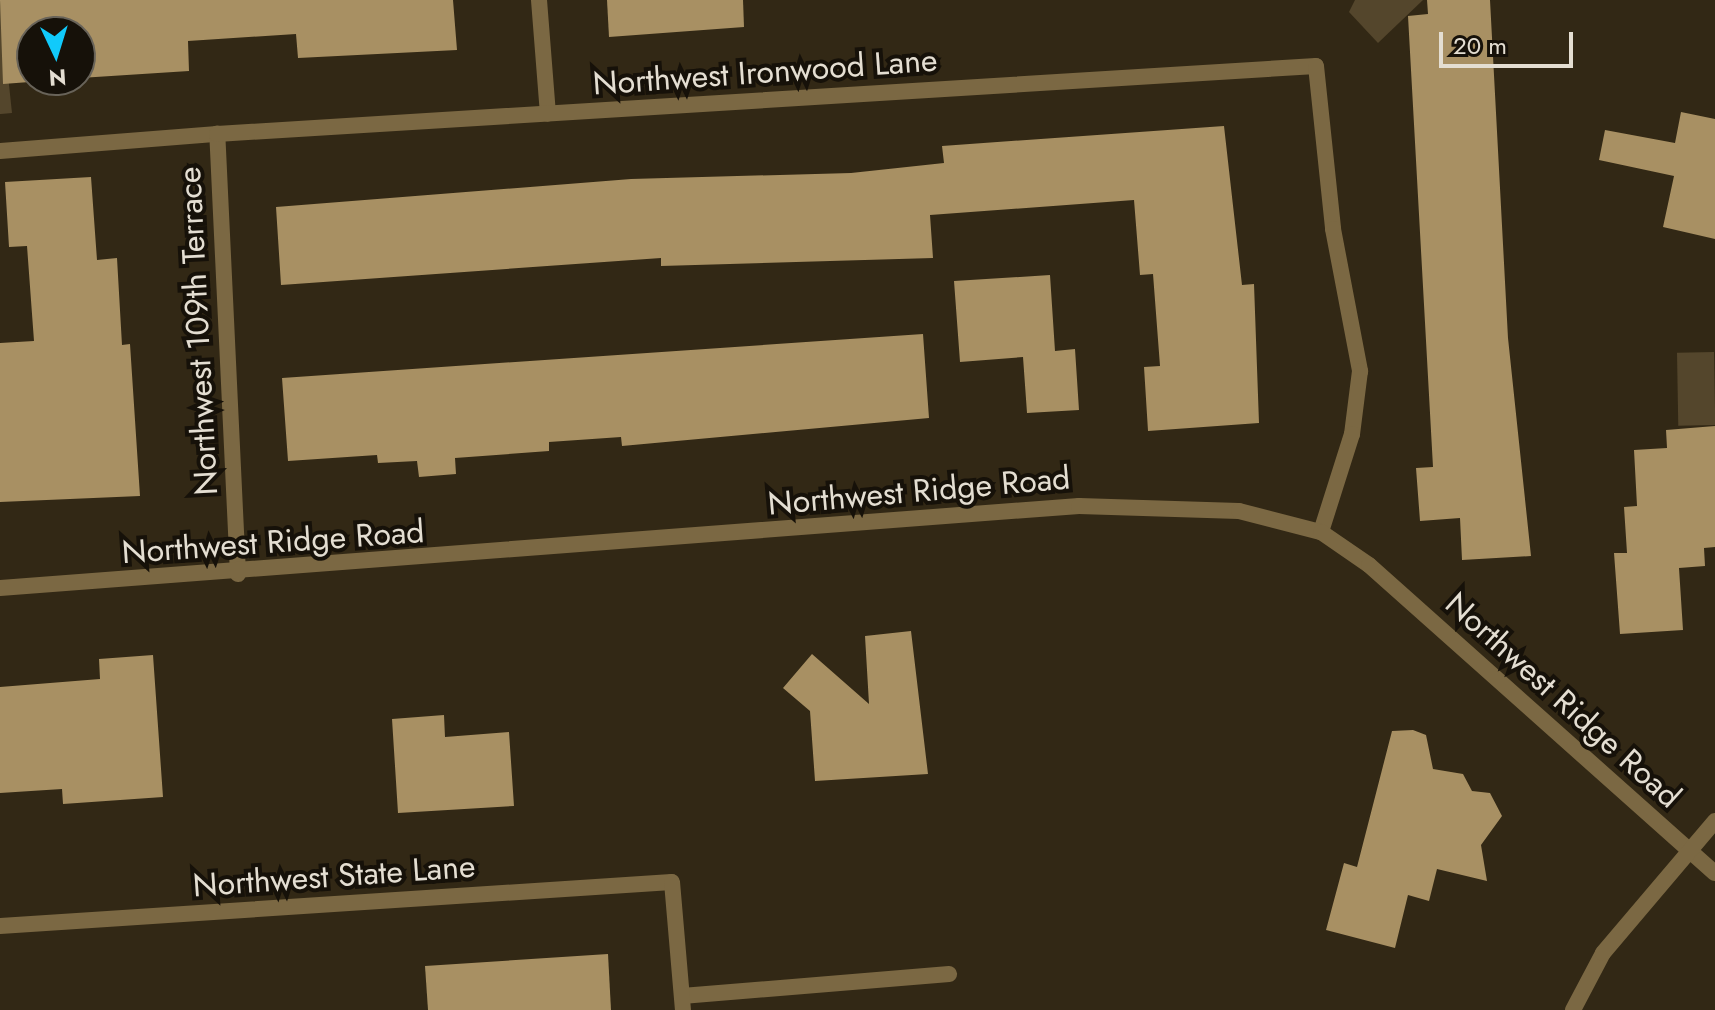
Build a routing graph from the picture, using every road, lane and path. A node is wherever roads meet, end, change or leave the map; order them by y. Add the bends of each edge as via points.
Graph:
1 (539, 0) edge
2 (548, 114) junction
3 (217, 134) junction
4 (0, 151) edge
5 (1321, 532) junction
6 (238, 574) junction
7 (0, 588) edge
8 (1715, 821) edge
9 (1689, 850) junction
10 (1715, 873) edge
11 (0, 926) edge
12 (949, 974) dead end
13 (682, 1003) edge
14 (1573, 1010) edge

1 - 2 street
2 - 3 street, Northwest Ironwood Lane
2 - 5 street, Northwest Ironwood Lane via 1316,66 1333,229 1360,371 1352,434
3 - 4 street, Northwest Ironwood Lane
3 - 6 street, Northwest 109th Terrace
5 - 6 street, Northwest Ridge Road via 1239,511 1129,503
5 - 9 street, Northwest Ridge Road via 1380,575
6 - 7 street, Northwest Ridge Road
8 - 9 street
9 - 10 street, Northwest Ridge Road
9 - 14 street via 1603,953
11 - 13 street, Northwest State Lane via 672,882
12 - 13 street

